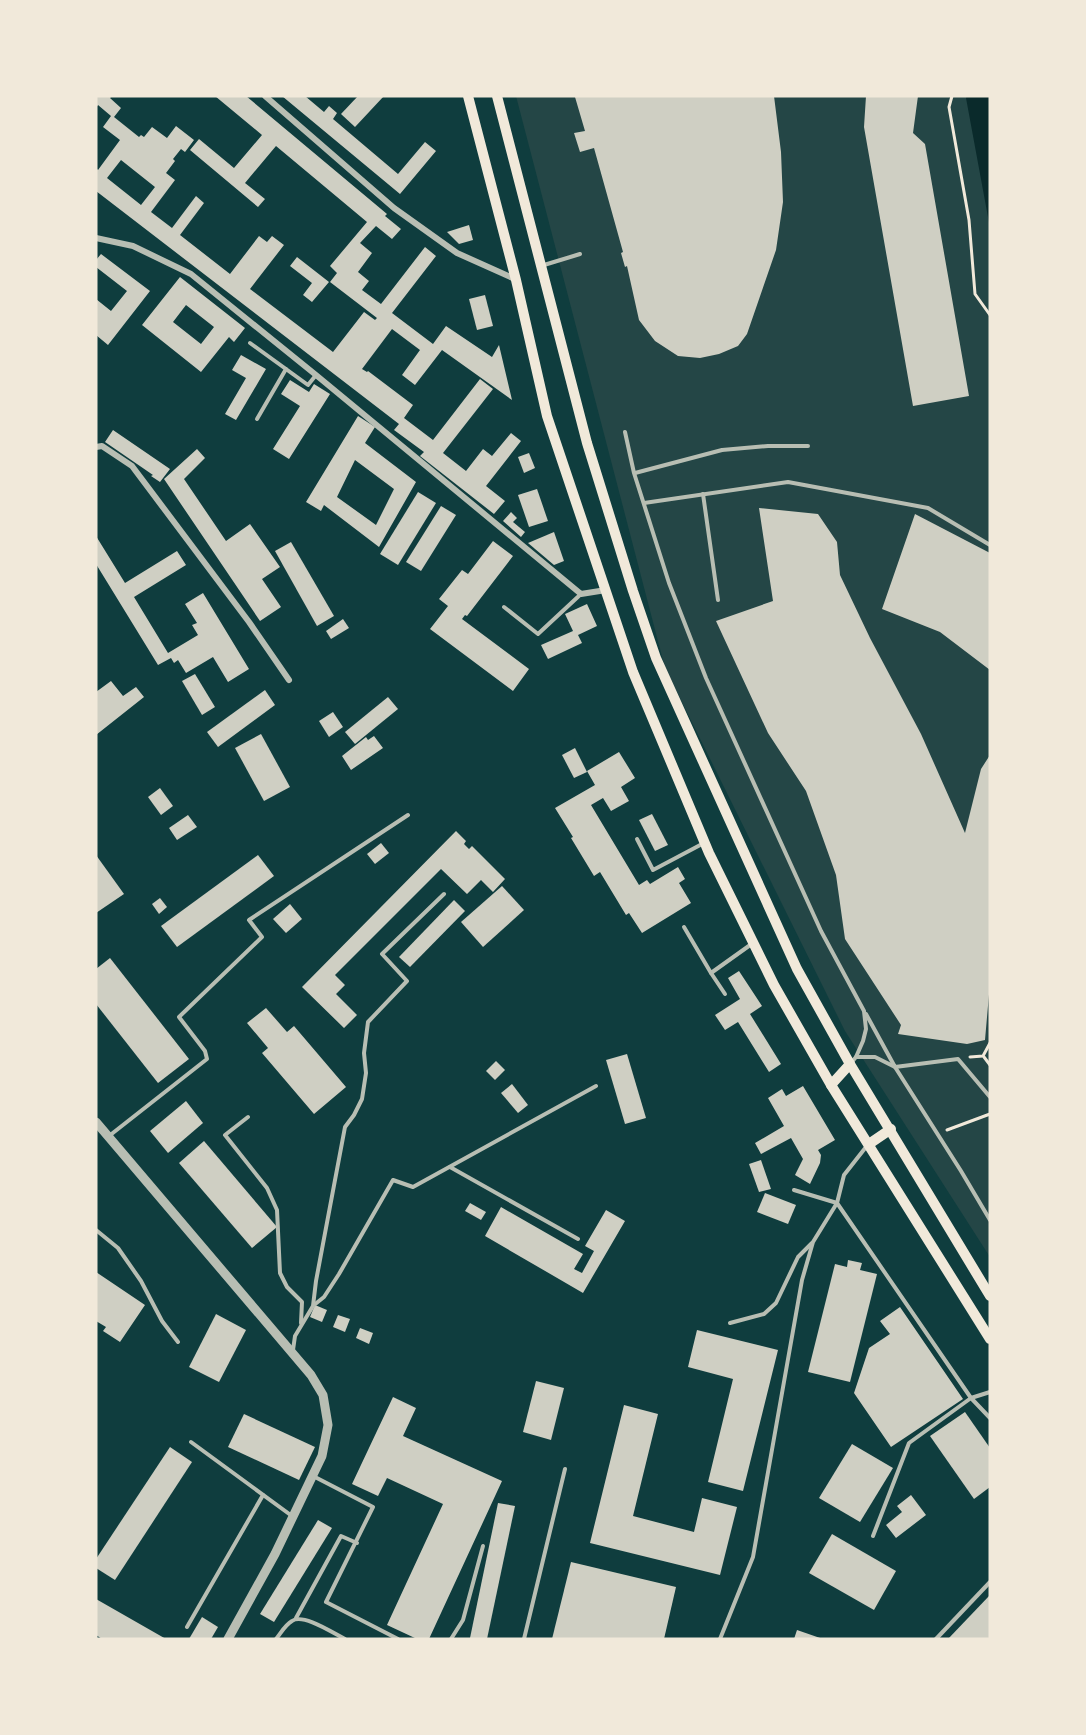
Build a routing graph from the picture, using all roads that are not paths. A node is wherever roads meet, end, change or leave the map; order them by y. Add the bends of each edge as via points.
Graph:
1 (265, 96) edge
2 (468, 96) edge
3 (497, 96) edge
4 (96, 238) edge
5 (580, 254) dead end
6 (541, 266) junction
7 (516, 280) junction
8 (250, 343) dead end
9 (286, 369) junction
10 (316, 375) junction
11 (257, 419) dead end
12 (625, 432) dead end
13 (808, 446) dead end
14 (96, 447) edge
15 (634, 473) junction
16 (703, 494) junction
17 (644, 503) junction
18 (990, 545) edge
19 (607, 590) junction
20 (581, 594) junction
21 (718, 600) dead end
22 (504, 607) dead end
23 (289, 680) dead end
24 (408, 815) dead end
25 (637, 839) dead end
26 (705, 843) junction
27 (444, 894) dead end
28 (684, 927) dead end
29 (753, 943) junction
30 (711, 972) junction
31 (725, 994) dead end
32 (864, 1011) junction
33 (853, 1060) junction
34 (895, 1067) junction
35 (831, 1085) junction
36 (596, 1086) dead end
37 (990, 1097) edge
38 (248, 1117) dead end
39 (96, 1122) edge
40 (891, 1129) junction
41 (109, 1137) junction
42 (869, 1144) junction
43 (449, 1167) junction
44 (794, 1190) dead end
45 (837, 1203) junction
46 (990, 1220) edge
47 (96, 1230) edge
48 (578, 1239) dead end
49 (813, 1242) junction
50 (990, 1296) edge
51 (313, 1306) junction
52 (730, 1323) dead end
53 (301, 1324) junction
54 (990, 1339) edge
55 (178, 1342) dead end
56 (293, 1354) junction
57 (990, 1392) edge
58 (971, 1398) junction
59 (990, 1418) edge
60 (191, 1442) dead end
61 (565, 1469) dead end
62 (312, 1476) junction
63 (262, 1495) junction
64 (293, 1517) junction
65 (873, 1536) dead end
66 (357, 1543) junction
67 (483, 1546) dead end
68 (990, 1582) edge
69 (296, 1618) junction
70 (187, 1627) dead end
71 (228, 1639) edge
72 (276, 1639) edge
73 (345, 1639) edge
74 (399, 1639) edge
75 (451, 1639) edge
76 (524, 1639) edge
77 (720, 1639) edge
78 (936, 1639) edge

1 - 7 street via 394,208 457,254
2 - 7 main road
3 - 6 main road
4 - 10 street via 132,246 191,274
5 - 6 lane
6 - 33 main road via 587,442 656,658 797,969
7 - 19 main road via 547,416
8 - 9 lane
9 - 10 lane via 308,385
9 - 11 lane
10 - 20 street
12 - 15 lane
13 - 15 lane via 722,450
14 - 23 street via 102,446 132,466
15 - 17 lane
16 - 17 lane
16 - 18 lane via 788,482 928,508
16 - 21 lane
17 - 32 lane via 669,583 706,678 820,931
19 - 20 street
19 - 26 main road via 633,672
20 - 22 lane via 538,634
24 - 41 lane via 249,920 262,937 179,1017 207,1059
25 - 26 lane via 653,870
26 - 29 main road
27 - 51 lane via 382,954 407,981 368,1022 362,1099 345,1127
28 - 30 lane
29 - 30 lane
29 - 35 main road
30 - 31 lane
32 - 33 lane via 864,1041
32 - 34 lane
33 - 34 lane via 875,1057
33 - 35 main road
33 - 40 main road
34 - 37 lane via 958,1059
34 - 46 lane
35 - 42 main road
36 - 43 lane
38 - 53 lane via 225,1135 267,1188 277,1210 280,1273 302,1302
39 - 41 street
40 - 42 main road
40 - 50 main road
41 - 56 street
42 - 45 lane via 844,1175
42 - 54 main road
43 - 48 lane
43 - 51 lane via 413,1187 393,1180 339,1274
44 - 45 lane
45 - 49 lane
45 - 58 lane
47 - 55 lane via 118,1248
49 - 52 lane via 798,1257 776,1303 764,1314
49 - 77 lane via 802,1280 753,1557
51 - 53 lane
53 - 56 lane
56 - 62 street via 323,1395 328,1425 322,1456
57 - 58 lane
58 - 59 lane
58 - 65 lane via 909,1443
60 - 63 lane
61 - 76 lane
62 - 64 street
62 - 66 lane via 374,1508
63 - 64 lane
63 - 70 lane
64 - 71 street
66 - 69 lane via 341,1536
66 - 74 lane via 326,1602
67 - 75 lane via 463,1620
68 - 78 lane
69 - 72 lane
69 - 73 lane via 306,1619

